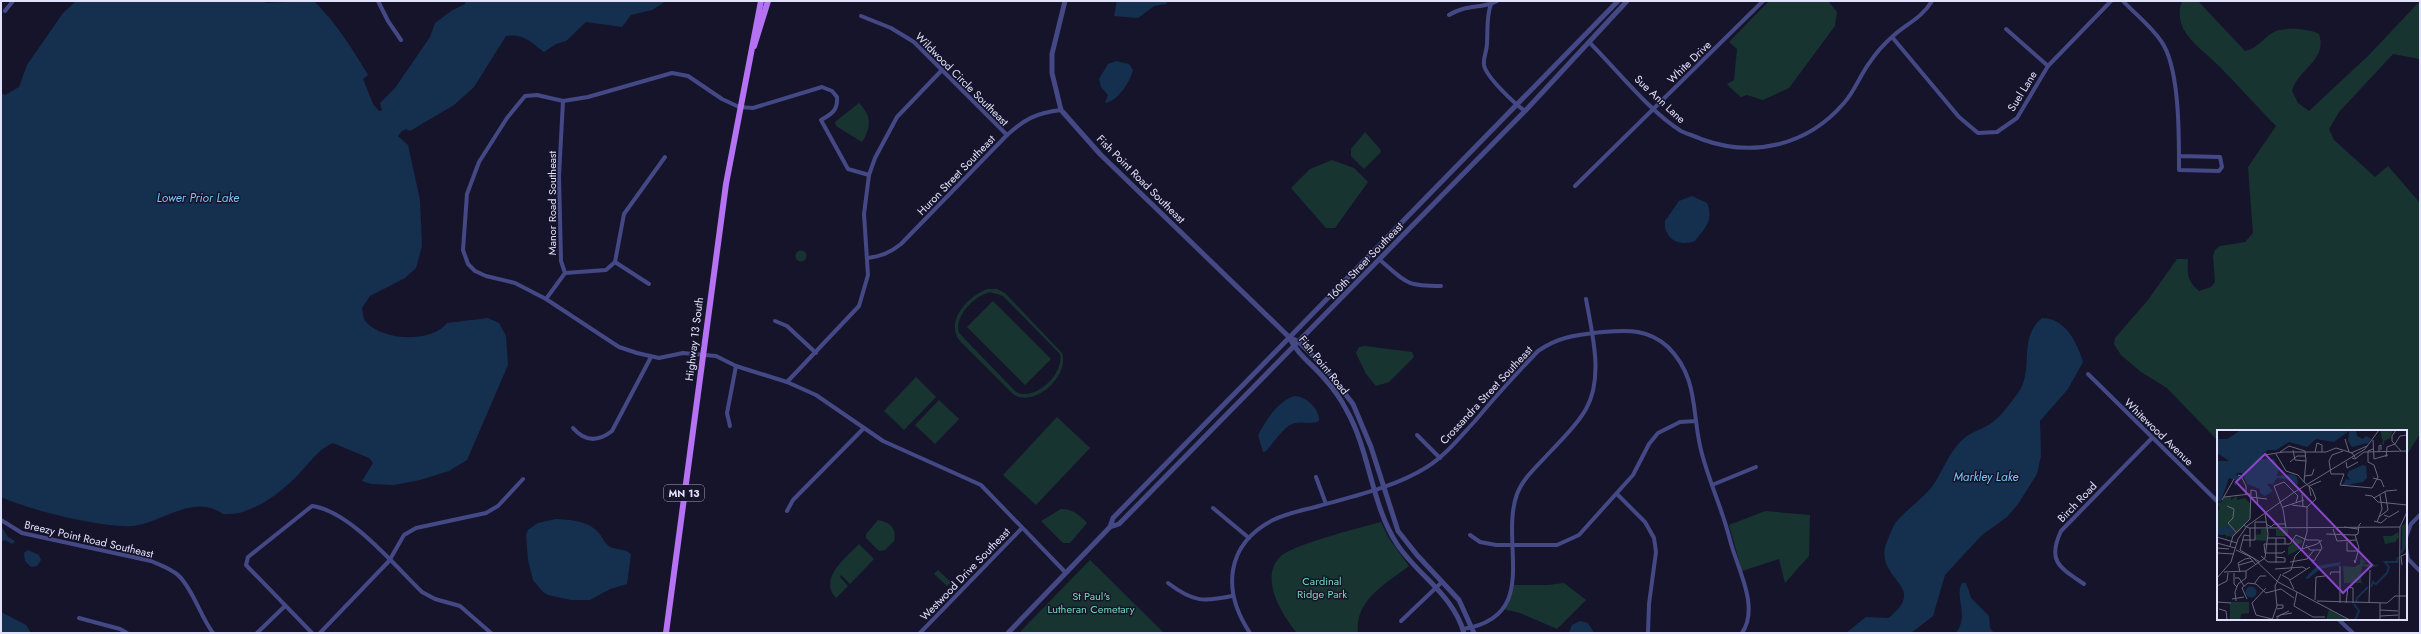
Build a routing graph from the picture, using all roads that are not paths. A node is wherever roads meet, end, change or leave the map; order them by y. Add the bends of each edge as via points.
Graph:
1 (13, 1) edge
2 (378, 1) edge
3 (761, 1) edge
4 (768, 1) edge
5 (1065, 1) edge
6 (1497, 1) edge
7 (1618, 1) edge
8 (1627, 1) edge
9 (1763, 1) edge
10 (1932, 1) edge
11 (2111, 1) edge
12 (2123, 1) edge
13 (1491, 4) junction
14 (5, 11) dead end
15 (1449, 15) dead end
16 (861, 16) dead end
17 (2006, 29) dead end
18 (1892, 37) junction
19 (401, 40) dead end
20 (1590, 42) junction
21 (752, 50) junction
22 (2048, 66) junction
23 (940, 70) junction
24 (563, 101) junction
25 (1517, 106) junction
26 (739, 107) junction
27 (1654, 108) junction
28 (1061, 110) junction
29 (1525, 111) junction
30 (1007, 135) junction
31 (2179, 156) junction
32 (665, 157) dead end
33 (870, 175) junction
34 (1576, 186) dead end
35 (868, 258) junction
36 (1380, 260) junction
37 (615, 262) junction
38 (565, 272) junction
39 (649, 284) dead end
40 (1441, 286) dead end
41 (546, 299) junction
42 (1586, 299) dead end
43 (775, 321) dead end
44 (1592, 333) junction
45 (1289, 337) junction
46 (1299, 342) junction
47 (1294, 348) junction
48 (703, 353) junction
49 (816, 353) junction
50 (651, 357) junction
51 (736, 366) junction
52 (2088, 374) dead end
53 (787, 382) junction
54 (1696, 421) junction
55 (730, 426) dead end
56 (573, 428) dead end
57 (864, 428) junction
58 (1417, 435) dead end
59 (2152, 438) junction
60 (1440, 458) junction
61 (1756, 467) dead end
62 (1316, 477) dead end
63 (523, 479) dead end
64 (1712, 485) junction
65 (1383, 487) junction
66 (1375, 490) junction
67 (1617, 494) junction
68 (2217, 501) edge
69 (1326, 504) junction
70 (1213, 508) dead end
71 (787, 511) dead end
72 (2420, 515) edge
73 (1, 520) edge
74 (1110, 527) junction
75 (1022, 528) junction
76 (2407, 534) edge
77 (1470, 535) dead end
78 (1249, 538) junction
79 (1514, 544) junction
80 (2407, 554) edge
81 (389, 561) junction
82 (2420, 571) edge
83 (1066, 573) junction
84 (1442, 582) junction
85 (1168, 583) dead end
86 (2084, 584) dead end
87 (1436, 588) junction
88 (1232, 596) junction
89 (284, 606) junction
90 (79, 618) dead end
91 (2339, 620) edge
92 (1401, 621) dead end
93 (1474, 630) edge
94 (1463, 631) edge
95 (127, 633) edge
96 (213, 633) edge
97 (257, 633) edge
98 (312, 633) edge
99 (320, 633) edge
100 (491, 633) edge
101 (666, 633) edge
102 (920, 633) edge
103 (1008, 633) edge
104 (1250, 633) edge
105 (1648, 633) edge
106 (1742, 633) edge
107 (2353, 633) edge

1 - 14 street
2 - 19 street
3 - 21 main road, Highway 13 South / MN 13
4 - 21 main road, Highway 13 South / MN 13
5 - 28 street, Fish Point Road Southeast via 1052,54 1052,73
6 - 13 street
7 - 25 street, 160th Street Southeast
8 - 20 street, 160th Street Southeast
9 - 27 street, White Drive
10 - 18 street, Sue Ann Lane via 1926,12
11 - 22 street, Suel Lane
12 - 31 street via 2162,42 2175,84
13 - 15 street via 1460,8
13 - 25 street via 1487,16 1484,66 1491,78
16 - 23 street, Wildwood Circle Southeast via 906,36
17 - 22 street
18 - 22 street, Suel Lane via 1958,117 1978,133 1997,132 2017,118
18 - 27 street, Sue Ann Lane via 1870,62 1845,103 1823,123 1802,136 1771,147 1751,149 1711,142 1682,131
20 - 27 street, Sue Ann Lane
20 - 29 street, 160th Street Southeast
21 - 26 main road, Highway 13 South / MN 13
23 - 30 street, Wildwood Circle Southeast
23 - 33 street via 894,122 881,144
24 - 26 street via 588,97 672,73 688,76
24 - 38 street, Manor Road Southeast via 559,176 561,261
24 - 41 street via 537,95 525,96 518,103 479,162 467,194 464,214 463,250 468,264 486,276 515,283
25 - 29 street
25 - 45 street, 160th Street Southeast
26 - 33 street via 753,108 822,87 832,91 837,97 838,105 832,114 821,120 848,169
26 - 48 main road, Highway 13 South / MN 13
27 - 34 street, White Drive
28 - 30 street, Huron Street Southeast via 1040,112 1022,122
28 - 45 street, Fish Point Road Southeast via 1100,154
29 - 36 street, 160th Street Southeast
30 - 35 street, Huron Street Southeast via 892,252
31 - 31 street via 2220,157 2222,167 2219,171 2179,170
32 - 37 street via 624,214
33 - 35 street via 864,214
35 - 49 street via 868,275 859,306
36 - 40 street via 1404,281 1414,286
36 - 46 street, 160th Street Southeast
37 - 38 street via 606,270
37 - 39 street
38 - 41 street
41 - 50 street via 620,347
42 - 44 street
43 - 49 street via 787,326
44 - 54 street, Crossandra Street Southeast via 1637,330 1652,335 1663,343 1682,363 1689,378
44 - 60 street, Crossandra Street Southeast via 1562,337 1538,351
44 - 79 street via 1595,362 1591,396 1575,425 1539,464 1518,493 1513,509
45 - 46 street, Fish Point Road
45 - 47 street, Fish Point Road
45 - 74 street, 160th Street Southeast via 1113,518
46 - 47 street, 160th Street Southeast
46 - 65 street, Fish Point Road via 1353,404 1364,427
47 - 66 street, Fish Point Road via 1324,378 1348,411
47 - 74 street, 160th Street Southeast via 1119,524
48 - 50 street
48 - 51 street
48 - 101 main road, Highway 13 South / MN 13
49 - 53 street
50 - 56 street via 612,431 594,440 584,438
51 - 53 street
51 - 55 street via 727,413
52 - 59 street, Whitewood Avenue
53 - 57 street via 816,395
54 - 64 street, Crossandra Street Southeast via 1702,454
54 - 67 street via 1680,422 1658,433 1649,444 1633,475
57 - 71 street via 793,500
57 - 75 street via 904,452 963,475 981,485
58 - 60 street
59 - 68 street, Whitewood Avenue
59 - 86 street, Birch Road via 2061,531 2054,548 2056,560 2066,572
60 - 65 street, Crossandra Street Southeast via 1407,478
61 - 64 street
62 - 69 street
63 - 81 street via 498,506 486,513 416,528 404,535
64 - 106 street, Crossandra Street Southeast via 1723,511 1750,610 1749,620
65 - 66 street, Crossandra Street Southeast
65 - 84 street, Fish Point Road via 1398,531 1416,556
66 - 69 street, Crossandra Street Southeast
66 - 87 street, Fish Point Road via 1388,530 1397,545
67 - 79 street via 1579,535 1569,541 1557,545
67 - 105 street via 1645,522 1654,538 1656,552
69 - 78 street, Crossandra Street Southeast via 1274,520
70 - 78 street
72 - 76 street via 2411,524
73 - 96 street, Breezy Point Road Southeast via 22,533 151,561 165,567 178,575 186,585
74 - 83 street, 160th Street Southeast
75 - 83 street
75 - 102 street, Westwood Drive Southeast
77 - 79 street via 1480,542 1496,545
78 - 88 street, Crossandra Street Southeast via 1238,554 1234,566
79 - 93 street via 1514,578 1506,606
80 - 82 street via 2408,559
81 - 89 street via 348,521 312,506 248,557 246,565
81 - 99 street
81 - 100 street via 422,592 435,599 460,606
83 - 103 street, 160th Street Southeast
84 - 87 street
84 - 93 street, Fish Point Road via 1459,600
85 - 88 street via 1184,596 1201,601
87 - 92 street
87 - 94 street, Fish Point Road via 1450,602
88 - 104 street, Crossandra Street Southeast via 1236,609
89 - 97 street
89 - 98 street
90 - 95 street
91 - 107 street
93 - 94 street

